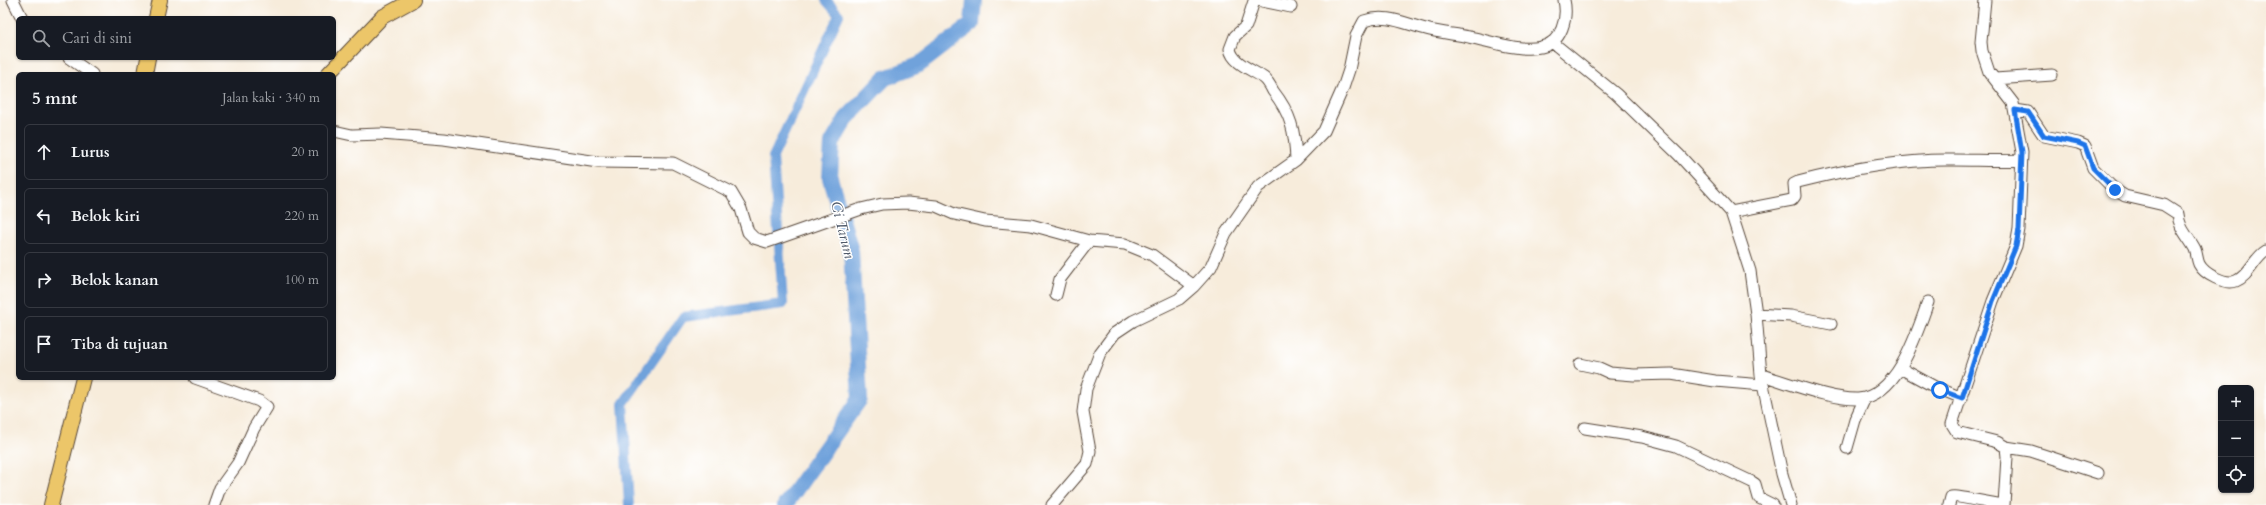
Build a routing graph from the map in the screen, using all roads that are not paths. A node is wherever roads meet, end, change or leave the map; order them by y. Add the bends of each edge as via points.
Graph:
1 (13, 0) edge
2 (160, 0) edge
3 (413, 0) edge
4 (1564, 0) edge
5 (1985, 0) edge
6 (1291, 7) dead end
7 (21, 16) edge
8 (156, 16) edge
9 (1552, 42) junction
10 (72, 60) edge
11 (148, 60) edge
12 (89, 72) edge
13 (145, 72) edge
14 (330, 72) edge
15 (2052, 75) dead end
16 (1995, 79) junction
17 (2015, 110) junction
18 (336, 131) edge
19 (1296, 160) junction
20 (2021, 160) junction
21 (1731, 212) junction
22 (1089, 241) junction
23 (2266, 251) edge
24 (1194, 286) junction
25 (1056, 295) dead end
26 (1928, 302) dead end
27 (1756, 314) junction
28 (1831, 324) dead end
29 (1580, 364) dead end
30 (1900, 368) junction
31 (82, 380) edge
32 (201, 380) edge
33 (1762, 380) junction
34 (1865, 398) junction
35 (1962, 398) junction
36 (1585, 428) dead end
37 (2006, 447) junction
38 (1847, 448) dead end
39 (2098, 472) dead end
40 (51, 505) edge
41 (214, 505) edge
42 (1052, 505) edge
43 (1773, 505) edge
44 (1791, 505) edge
45 (1949, 505) edge
46 (2004, 505) edge

1 - 7 street
2 - 8 main road
3 - 14 main road via 382,17
4 - 9 street via 1565,20
5 - 16 street via 1980,42 1989,72
6 - 19 street via 1254,1 1246,26 1234,36 1230,48 1235,58 1265,79 1283,104 1293,124
9 - 19 street via 1532,48 1427,30 1389,18 1364,21 1358,30 1349,70 1333,114 1316,141
9 - 21 street via 1616,94 1679,155
10 - 12 street
11 - 13 main road
15 - 16 street
16 - 17 street via 2007,93
17 - 20 street
17 - 23 street via 2028,112 2044,136 2085,146 2093,168 2115,190 2125,196 2164,205 2178,214 2180,228 2194,249 2199,265 2220,280 2236,281 2244,276 2258,256
18 - 22 street via 352,135 381,134 444,139 598,162 673,163 731,192 741,209 748,232 760,242 772,241 861,209 893,203 936,206 954,214 985,221 1031,225
19 - 24 street via 1258,187 1226,233 1210,267
20 - 21 street via 1954,160 1872,166 1798,182 1794,184 1795,196 1792,200
20 - 35 street via 2019,229 2016,246 1993,301
21 - 27 street via 1750,271
22 - 24 street via 1125,244 1152,255
22 - 25 street via 1060,279
24 - 42 street via 1179,299 1133,321 1115,333 1100,353 1086,389 1083,412 1090,451 1088,464
26 - 30 street via 1918,332
27 - 28 street via 1791,316
27 - 33 street
29 - 33 street via 1610,373 1671,374 1715,381
30 - 34 street via 1885,386
30 - 35 street
31 - 40 main road
32 - 41 street via 267,406 238,464 220,488
33 - 34 street via 1835,397
33 - 44 street
34 - 38 street
35 - 37 street via 1953,418 1954,430 2002,443
36 - 43 street via 1642,437 1691,452 1752,482 1759,498
37 - 39 street via 2031,451
37 - 46 street
45 - 46 street via 1951,497 1957,496

